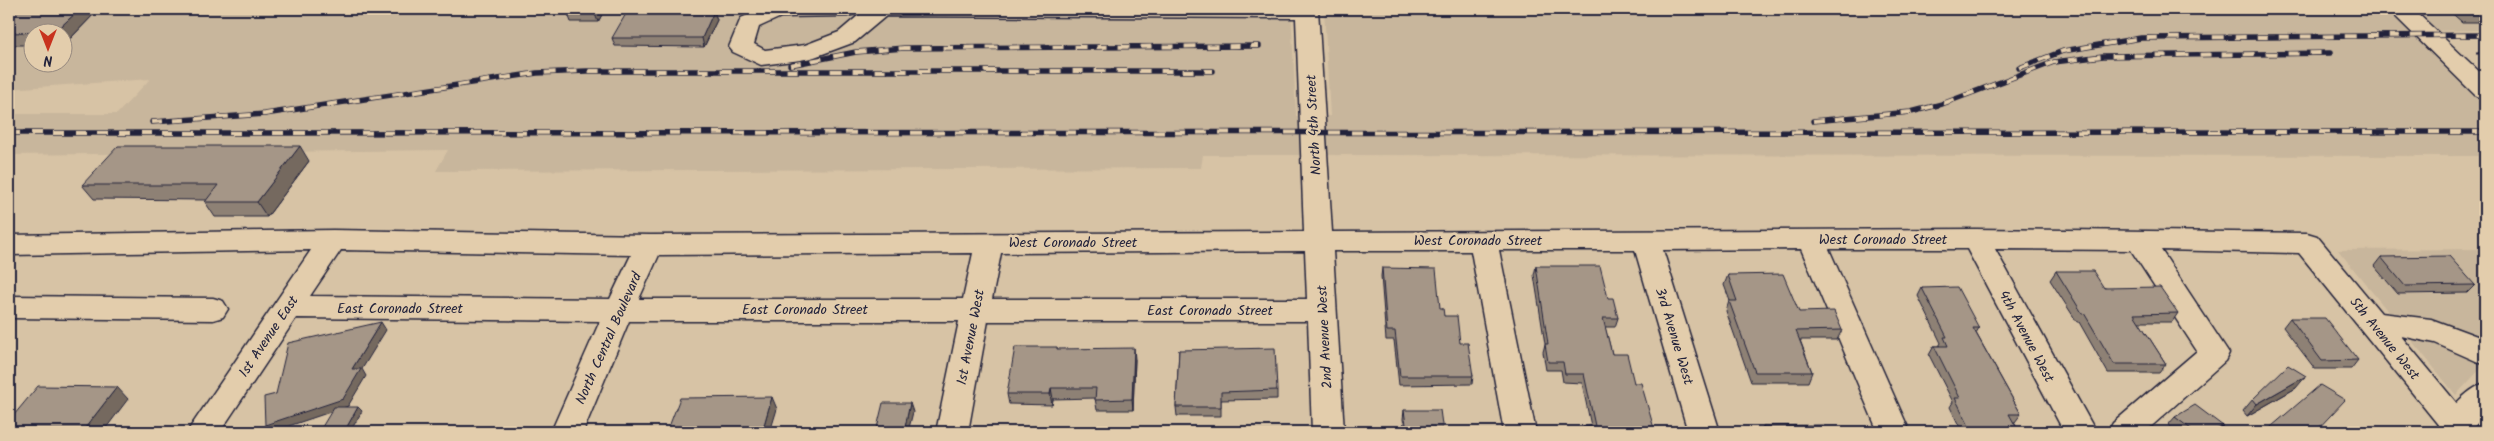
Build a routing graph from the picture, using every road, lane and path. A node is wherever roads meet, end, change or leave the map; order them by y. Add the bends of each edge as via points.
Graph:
1 (847, 9) edge
2 (880, 9) edge
3 (884, 9) edge
4 (2400, 9) edge
5 (1308, 10) edge
6 (2485, 91) edge
7 (1646, 239) junction
8 (1811, 239) junction
9 (1975, 239) junction
10 (333, 240) junction
11 (1483, 240) junction
12 (2139, 240) junction
13 (1318, 241) junction
14 (989, 242) junction
15 (2307, 243) joint
16 (650, 244) junction
17 (9, 245) edge
18 (9, 307) edge
19 (288, 307) junction
20 (976, 308) junction
21 (213, 309) dead end
22 (619, 310) junction
23 (1323, 310) junction
24 (2373, 324) junction
25 (2485, 352) edge
26 (2485, 395) edge
27 (2461, 431) edge
28 (203, 432) edge
29 (567, 432) edge
30 (952, 432) edge
31 (1328, 432) edge
32 (1520, 432) edge
33 (1704, 432) edge
34 (1894, 432) edge
35 (2080, 432) edge
36 (2124, 432) edge

1 - 2 street via 777,10 749,23 741,47 760,58 810,52 847,37
3 - 5 street
4 - 6 street
5 - 13 street, North 4th Street
7 - 8 street, West Coronado Street
7 - 11 street, West Coronado Street
7 - 33 street, 3rd Avenue West
8 - 9 street, West Coronado Street
8 - 34 street
9 - 12 street, West Coronado Street
9 - 35 street, 4th Avenue West
10 - 16 street
10 - 17 street
10 - 19 street, 1st Avenue East
11 - 13 street, West Coronado Street
11 - 32 street
12 - 15 street, West Coronado Street
12 - 36 street via 2214,353
13 - 14 street, West Coronado Street
13 - 23 street, 2nd Avenue West
14 - 16 street, West Coronado Street
14 - 20 street, 1st Avenue West
15 - 24 street, 5th Avenue West
16 - 22 street, North Central Boulevard
18 - 21 street
19 - 22 street, East Coronado Street
19 - 28 street, 1st Avenue East
20 - 22 street, East Coronado Street
20 - 23 street, East Coronado Street
20 - 30 street, 1st Avenue West
22 - 29 street, North Central Boulevard
23 - 31 street, 2nd Avenue West
24 - 25 street via 2416,326
24 - 27 street, 5th Avenue West
26 - 27 street

